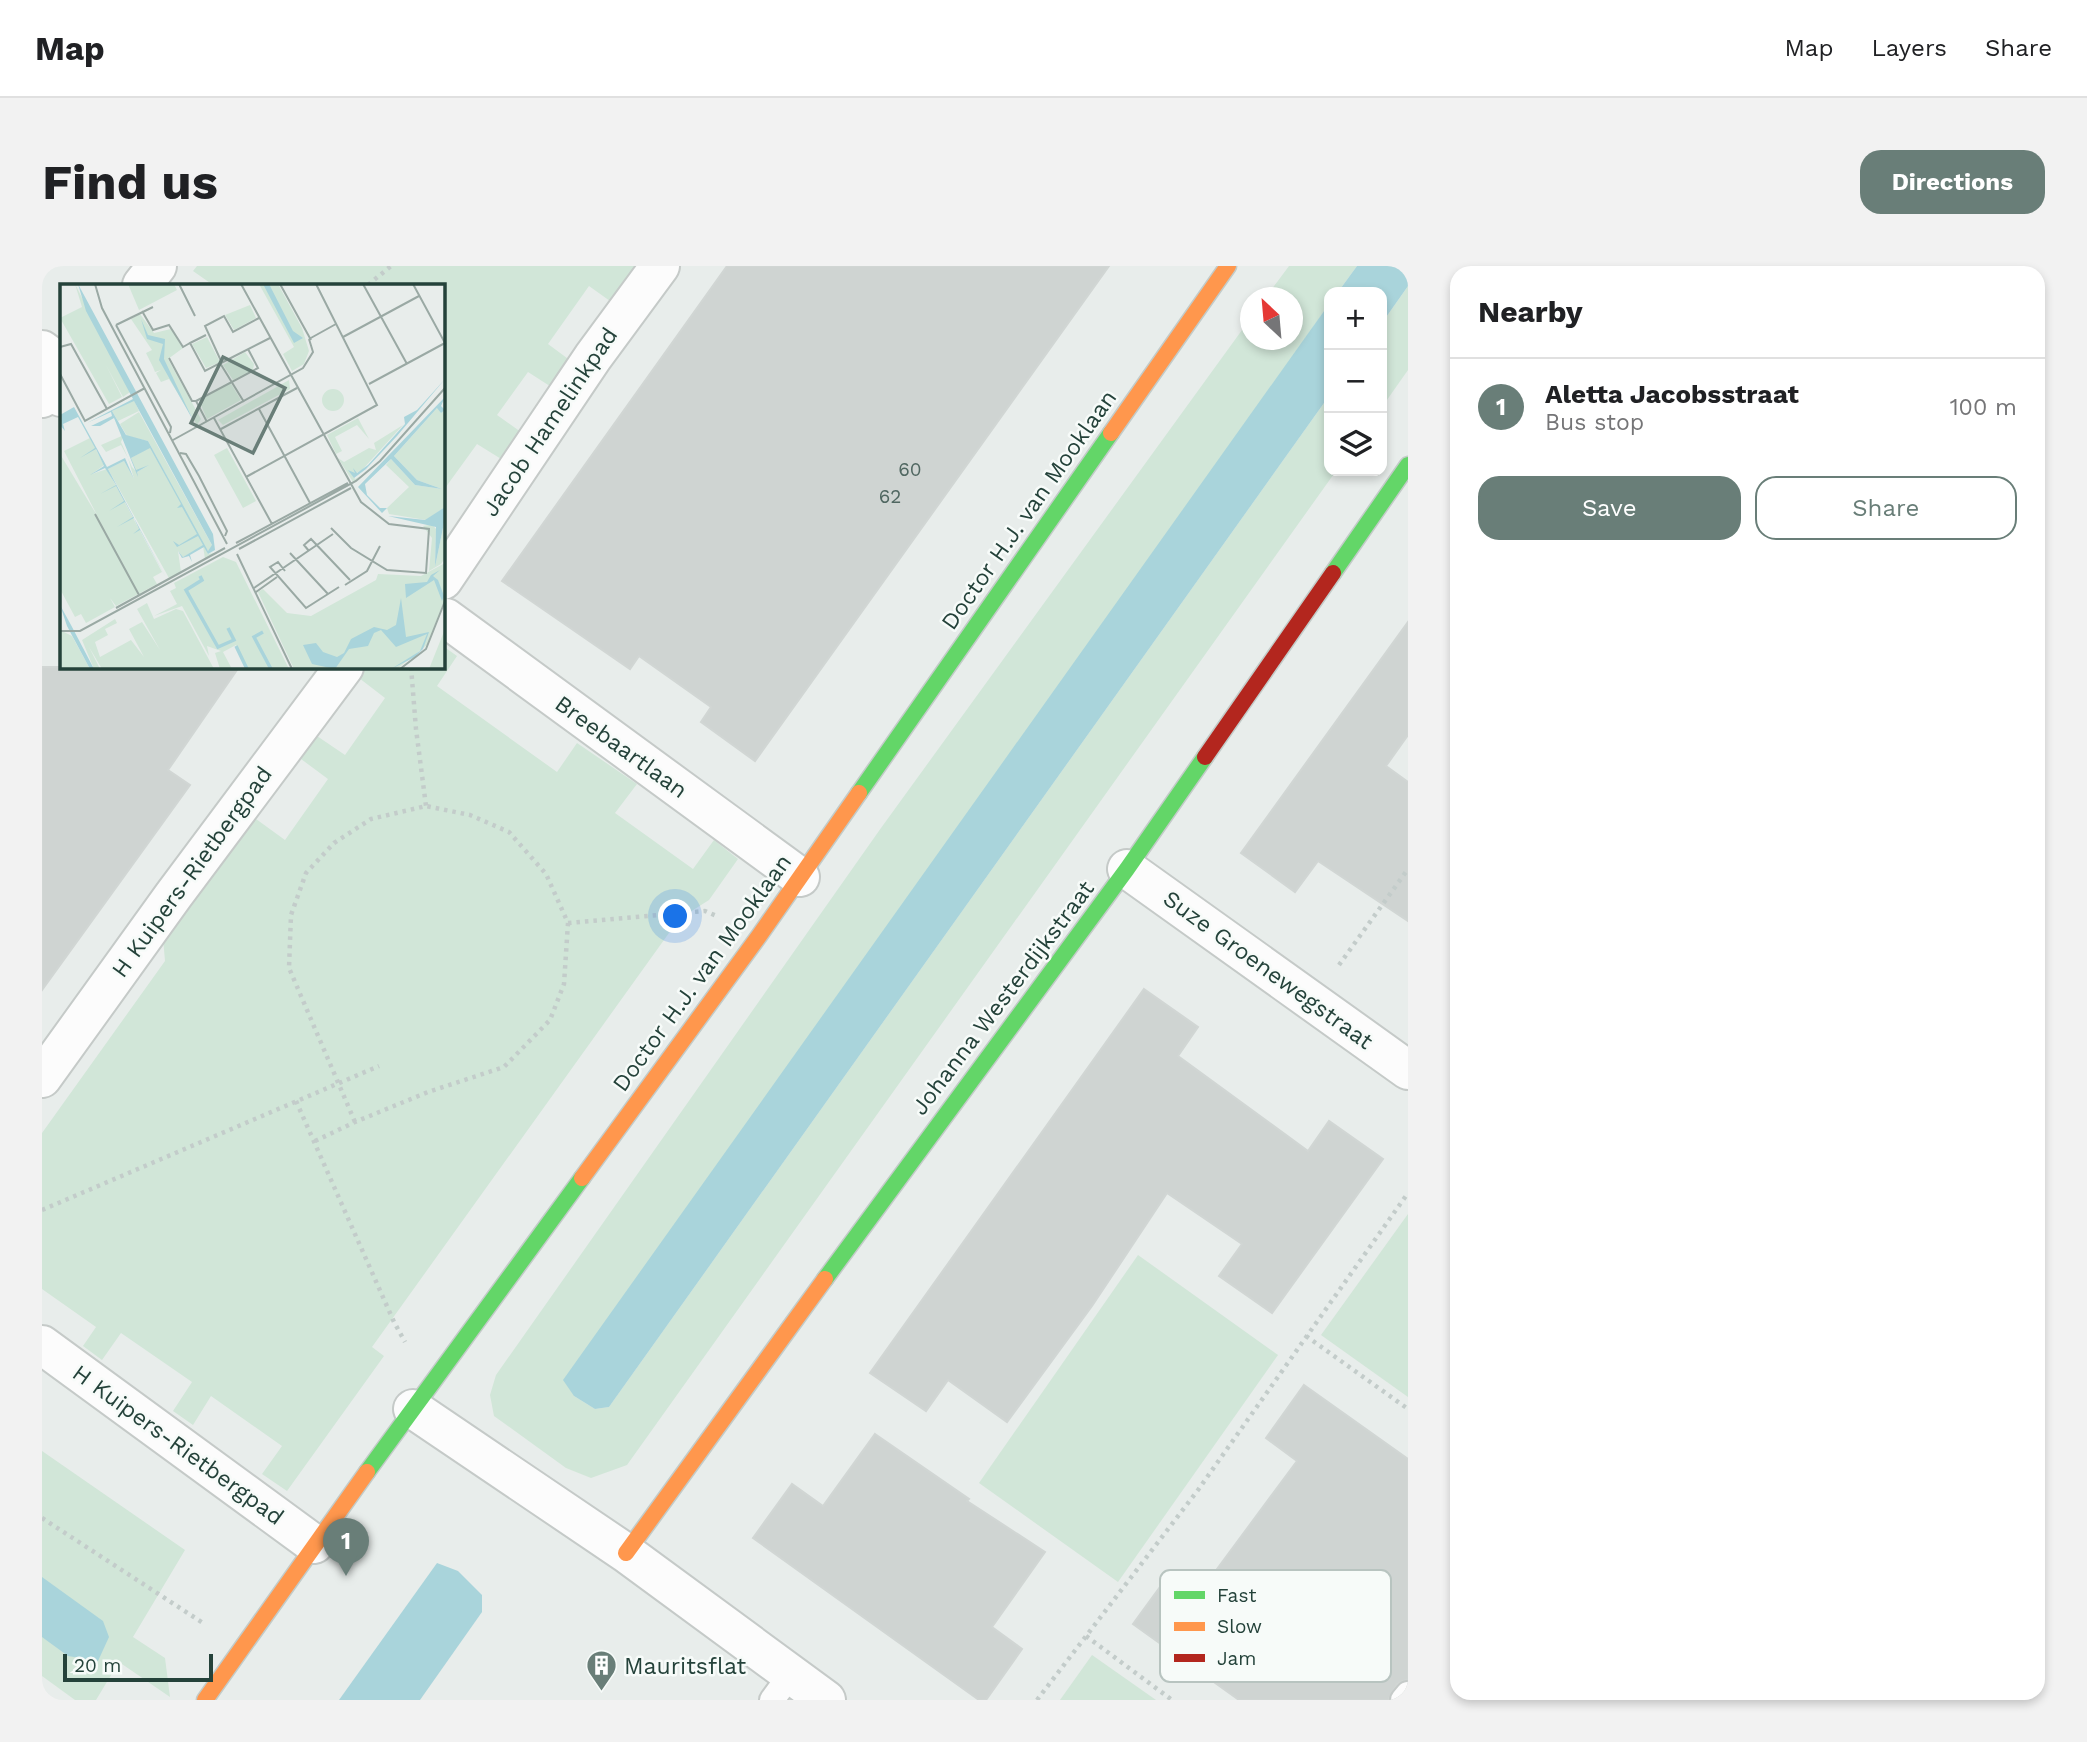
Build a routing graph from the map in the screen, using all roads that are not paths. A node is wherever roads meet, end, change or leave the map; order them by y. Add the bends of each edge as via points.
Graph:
1 (157, 266) edge
2 (660, 266) edge
3 (1228, 266) edge
4 (143, 284) edge
5 (42, 350) edge
6 (55, 385) edge
7 (1408, 465) edge
8 (444, 579) edge
9 (444, 619) edge
10 (343, 668) edge
11 (1127, 869) junction
12 (800, 877) junction
13 (1408, 1070) edge
14 (42, 1078) edge
15 (42, 1345) edge
16 (422, 1398) junction
17 (314, 1544) junction
18 (626, 1553) junction
19 (782, 1687) edge
20 (1408, 1694) edge
21 (205, 1700) edge
22 (826, 1700) edge
23 (1403, 1700) edge

1 - 4 street
2 - 8 street, Jacob Hamelinkpad
3 - 12 street, Doctor H.J. van Mooklaan
5 - 6 street
7 - 11 street, Johanna Westerdijkstraat
9 - 12 street, Breebaartlaan
10 - 14 street, H Kuipers-Rietbergpad
11 - 13 street, Suze Groenewegstraat
11 - 18 street, Johanna Westerdijkstraat
12 - 16 street, Doctor H.J. van Mooklaan
15 - 17 street, H Kuipers-Rietbergpad
16 - 17 street, Doctor H.J. van Mooklaan
16 - 18 street
17 - 21 street, Doctor H.J. van Mooklaan
18 - 19 street
19 - 22 street
20 - 23 lane

